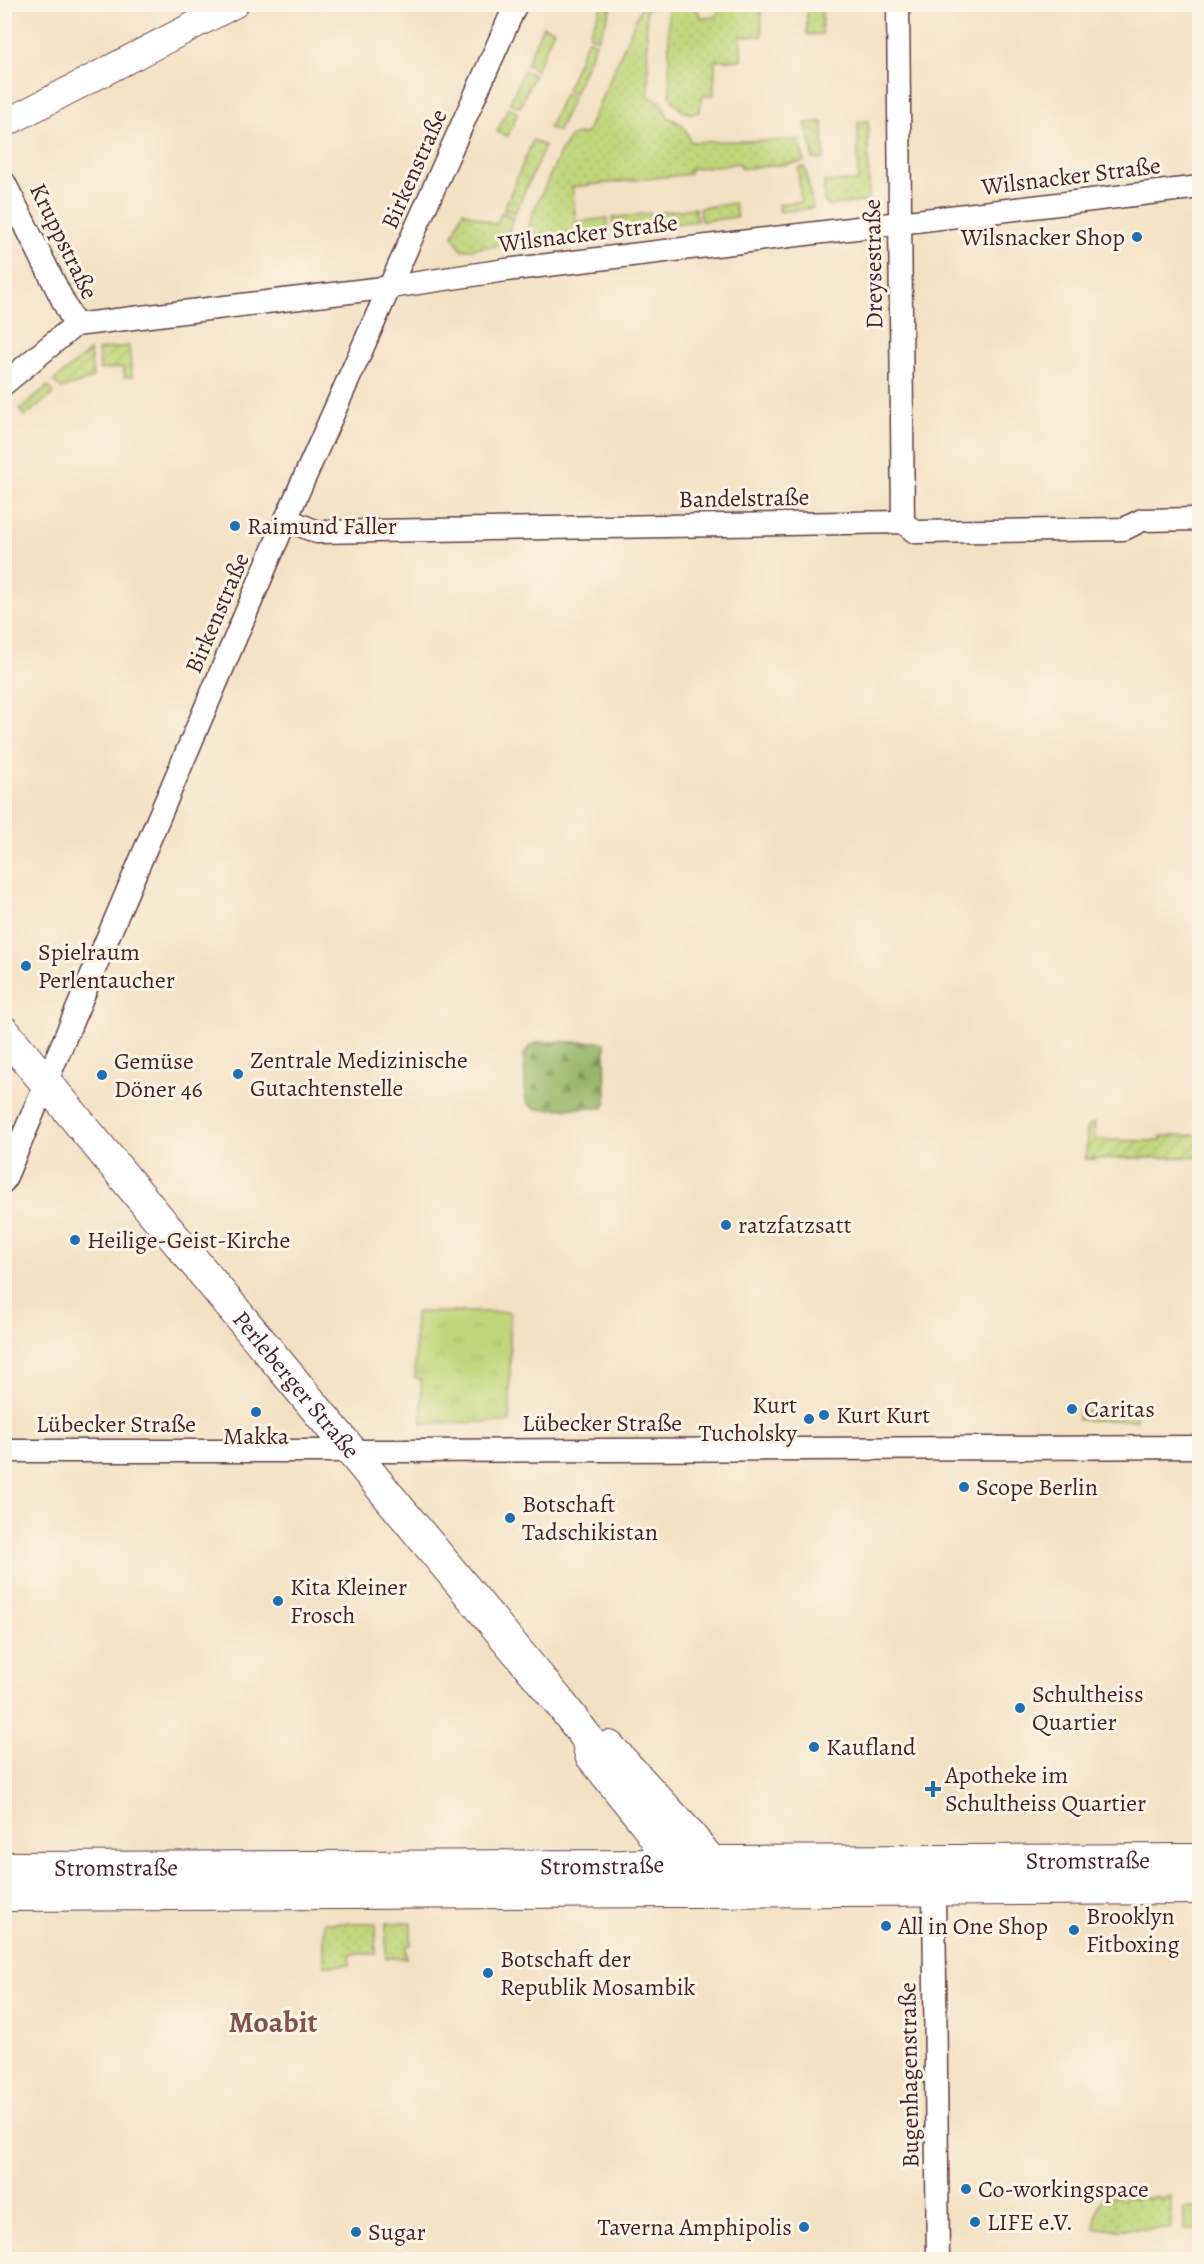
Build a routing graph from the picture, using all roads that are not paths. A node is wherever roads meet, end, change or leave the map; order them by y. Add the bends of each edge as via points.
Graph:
1 (235, 4) edge
2 (516, 4) edge
3 (898, 4) edge
4 (4, 124) edge
5 (4, 182) edge
6 (1200, 187) edge
7 (900, 223) junction
8 (391, 287) junction
9 (75, 325) junction
10 (4, 384) edge
11 (286, 519) junction
12 (1200, 519) edge
13 (903, 522) junction
14 (4, 1032) edge
15 (46, 1082) junction
16 (4, 1181) edge
17 (1200, 1446) edge
18 (4, 1451) edge
19 (351, 1451) junction
20 (587, 1738) junction
21 (1200, 1860) edge
22 (4, 1868) edge
23 (711, 1876) junction
24 (674, 1877) junction
25 (1200, 1888) edge
26 (934, 1889) junction
27 (4, 1895) edge
28 (938, 2259) edge

1 - 4 street
2 - 8 street, Birkenstraße
3 - 7 street, Dreysestraße
5 - 9 street, Kruppstraße
6 - 7 street, Wilsnacker Straße
7 - 8 street, Wilsnacker Straße
7 - 13 street, Dreysestraße
8 - 9 street, Wilsnacker Straße
8 - 11 street, Birkenstraße
9 - 10 street
11 - 13 street, Bandelstraße via 317,532
11 - 15 street, Birkenstraße
12 - 13 street, Bandelstraße via 1142,519 1124,529 915,532
14 - 15 main road, Perleberger Straße
15 - 16 street, Birkenstraße
15 - 19 main road, Perleberger Straße
17 - 19 street, Lübecker Straße
18 - 19 street, Lübecker Straße
19 - 20 main road, Perleberger Straße
20 - 23 main road, Perleberger Straße via 603,1740 686,1831
20 - 24 main road, Perleberger Straße via 591,1755 645,1822
21 - 23 main road, Stromstraße
22 - 24 main road, Stromstraße via 623,1866
23 - 24 main road, Stromstraße
23 - 26 main road, Stromstraße
24 - 27 main road, Stromstraße
25 - 26 main road, Stromstraße
26 - 28 street, Bugenhagenstraße

